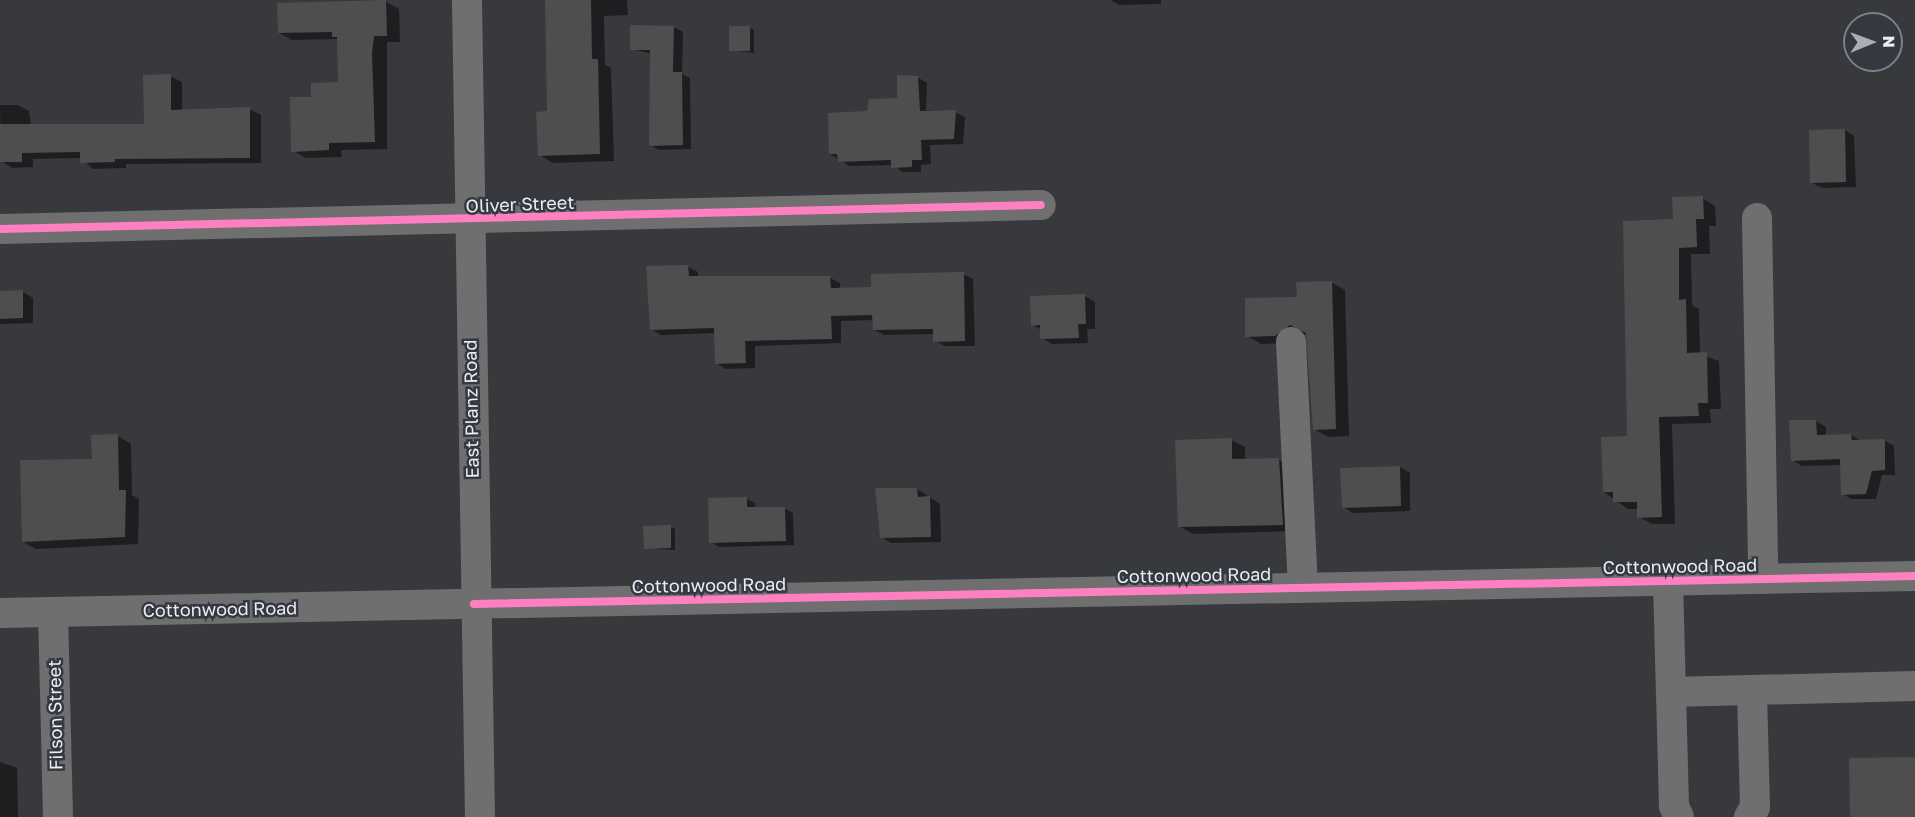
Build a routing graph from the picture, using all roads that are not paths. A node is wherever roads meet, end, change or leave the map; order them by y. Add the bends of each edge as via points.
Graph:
1 (467, 0) edge
2 (1041, 205) dead end
3 (1757, 218) dead end
4 (468, 220) junction
5 (0, 229) edge
6 (1291, 342) dead end
7 (1915, 576) edge
8 (1763, 579) junction
9 (1668, 581) junction
10 (1303, 588) junction
11 (474, 604) junction
12 (53, 612) junction
13 (0, 613) edge
14 (1915, 686) edge
15 (1752, 691) junction
16 (1671, 693) junction
17 (58, 817) edge
18 (480, 817) edge
19 (1679, 817) edge
20 (1749, 817) edge

1 - 4 street, East Planz Road
2 - 4 street, Oliver Street
3 - 8 street
4 - 5 street, Oliver Street
4 - 11 street, East Planz Road
6 - 10 street
7 - 8 street, Cottonwood Road
8 - 9 street, Cottonwood Road
9 - 10 street, Cottonwood Road
9 - 16 street
10 - 11 street, Cottonwood Road
11 - 12 street, Cottonwood Road
11 - 18 street, East Planz Road
12 - 13 street, Cottonwood Road
12 - 17 street, Filson Street
14 - 15 street
15 - 16 street
15 - 20 street via 1755,807
16 - 19 street via 1674,806

